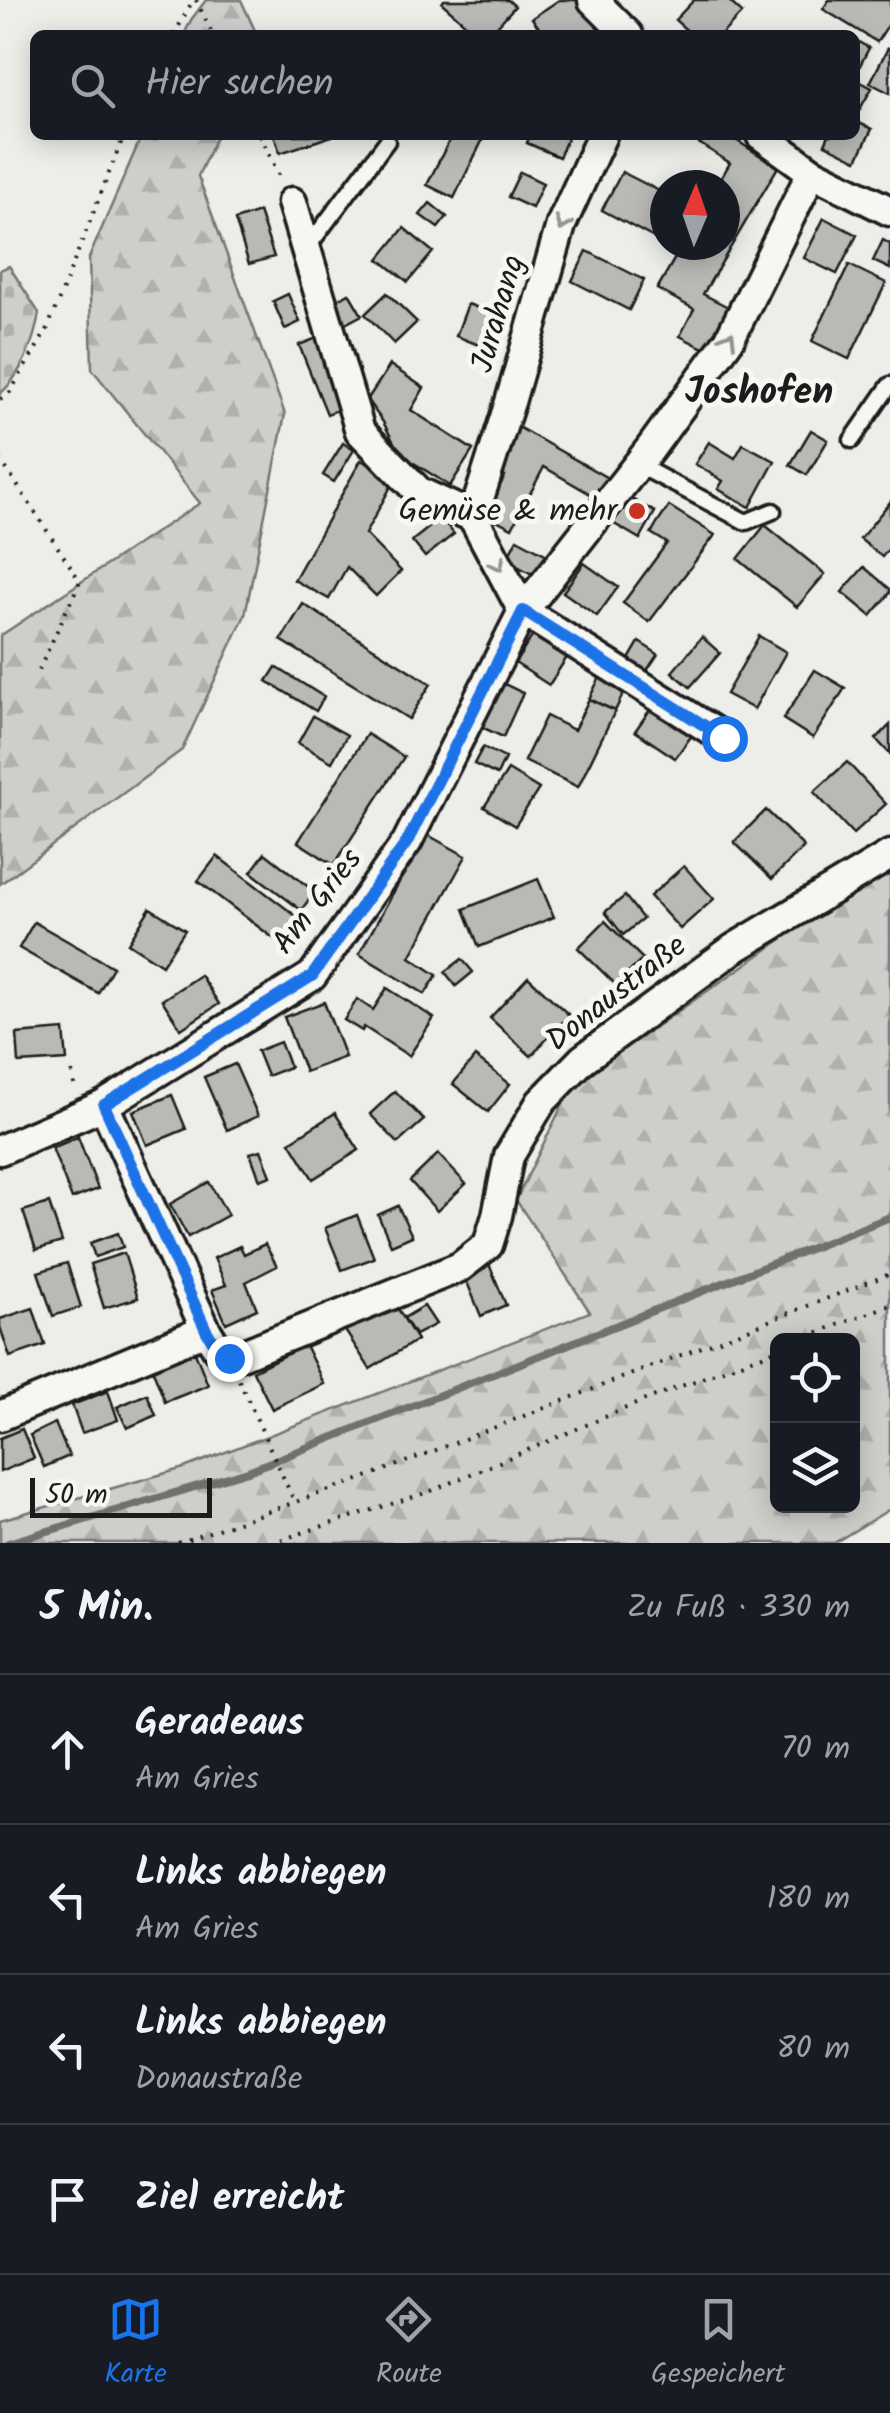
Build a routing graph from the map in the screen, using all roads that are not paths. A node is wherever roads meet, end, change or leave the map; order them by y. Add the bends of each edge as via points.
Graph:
1 (593, 0) edge
2 (623, 30) edge
3 (386, 140) dead end
4 (600, 140) edge
5 (769, 140) edge
6 (812, 172) junction
7 (292, 202) road end
8 (890, 211) edge
9 (306, 250) junction
10 (890, 385) edge
11 (852, 440) dead end
12 (638, 465) junction
13 (773, 511) dead end
14 (473, 517) junction
15 (523, 611) junction
16 (724, 738) dead end
17 (890, 855) edge
18 (104, 1105) junction
19 (0, 1150) edge
20 (206, 1330) junction
21 (0, 1416) edge

1 - 2 street
3 - 9 lane
4 -> 14 street, Jurahang via 561,226
5 - 6 street
6 - 8 street
12 -> 6 street, Am Gries via 729,340
7 - 9 street
9 - 14 street via 360,431 419,492
10 - 11 lane
12 - 13 lane via 746,522
12 - 15 street, Am Gries
14 -> 15 street
15 - 16 street
15 - 18 street, Am Gries via 407,842 312,976
17 - 20 street, Donaustraße via 734,949 583,1059 525,1129 510,1156 488,1245 460,1267 242,1356 229,1358
18 - 19 street, Am Gries
18 - 20 street
20 - 21 street

